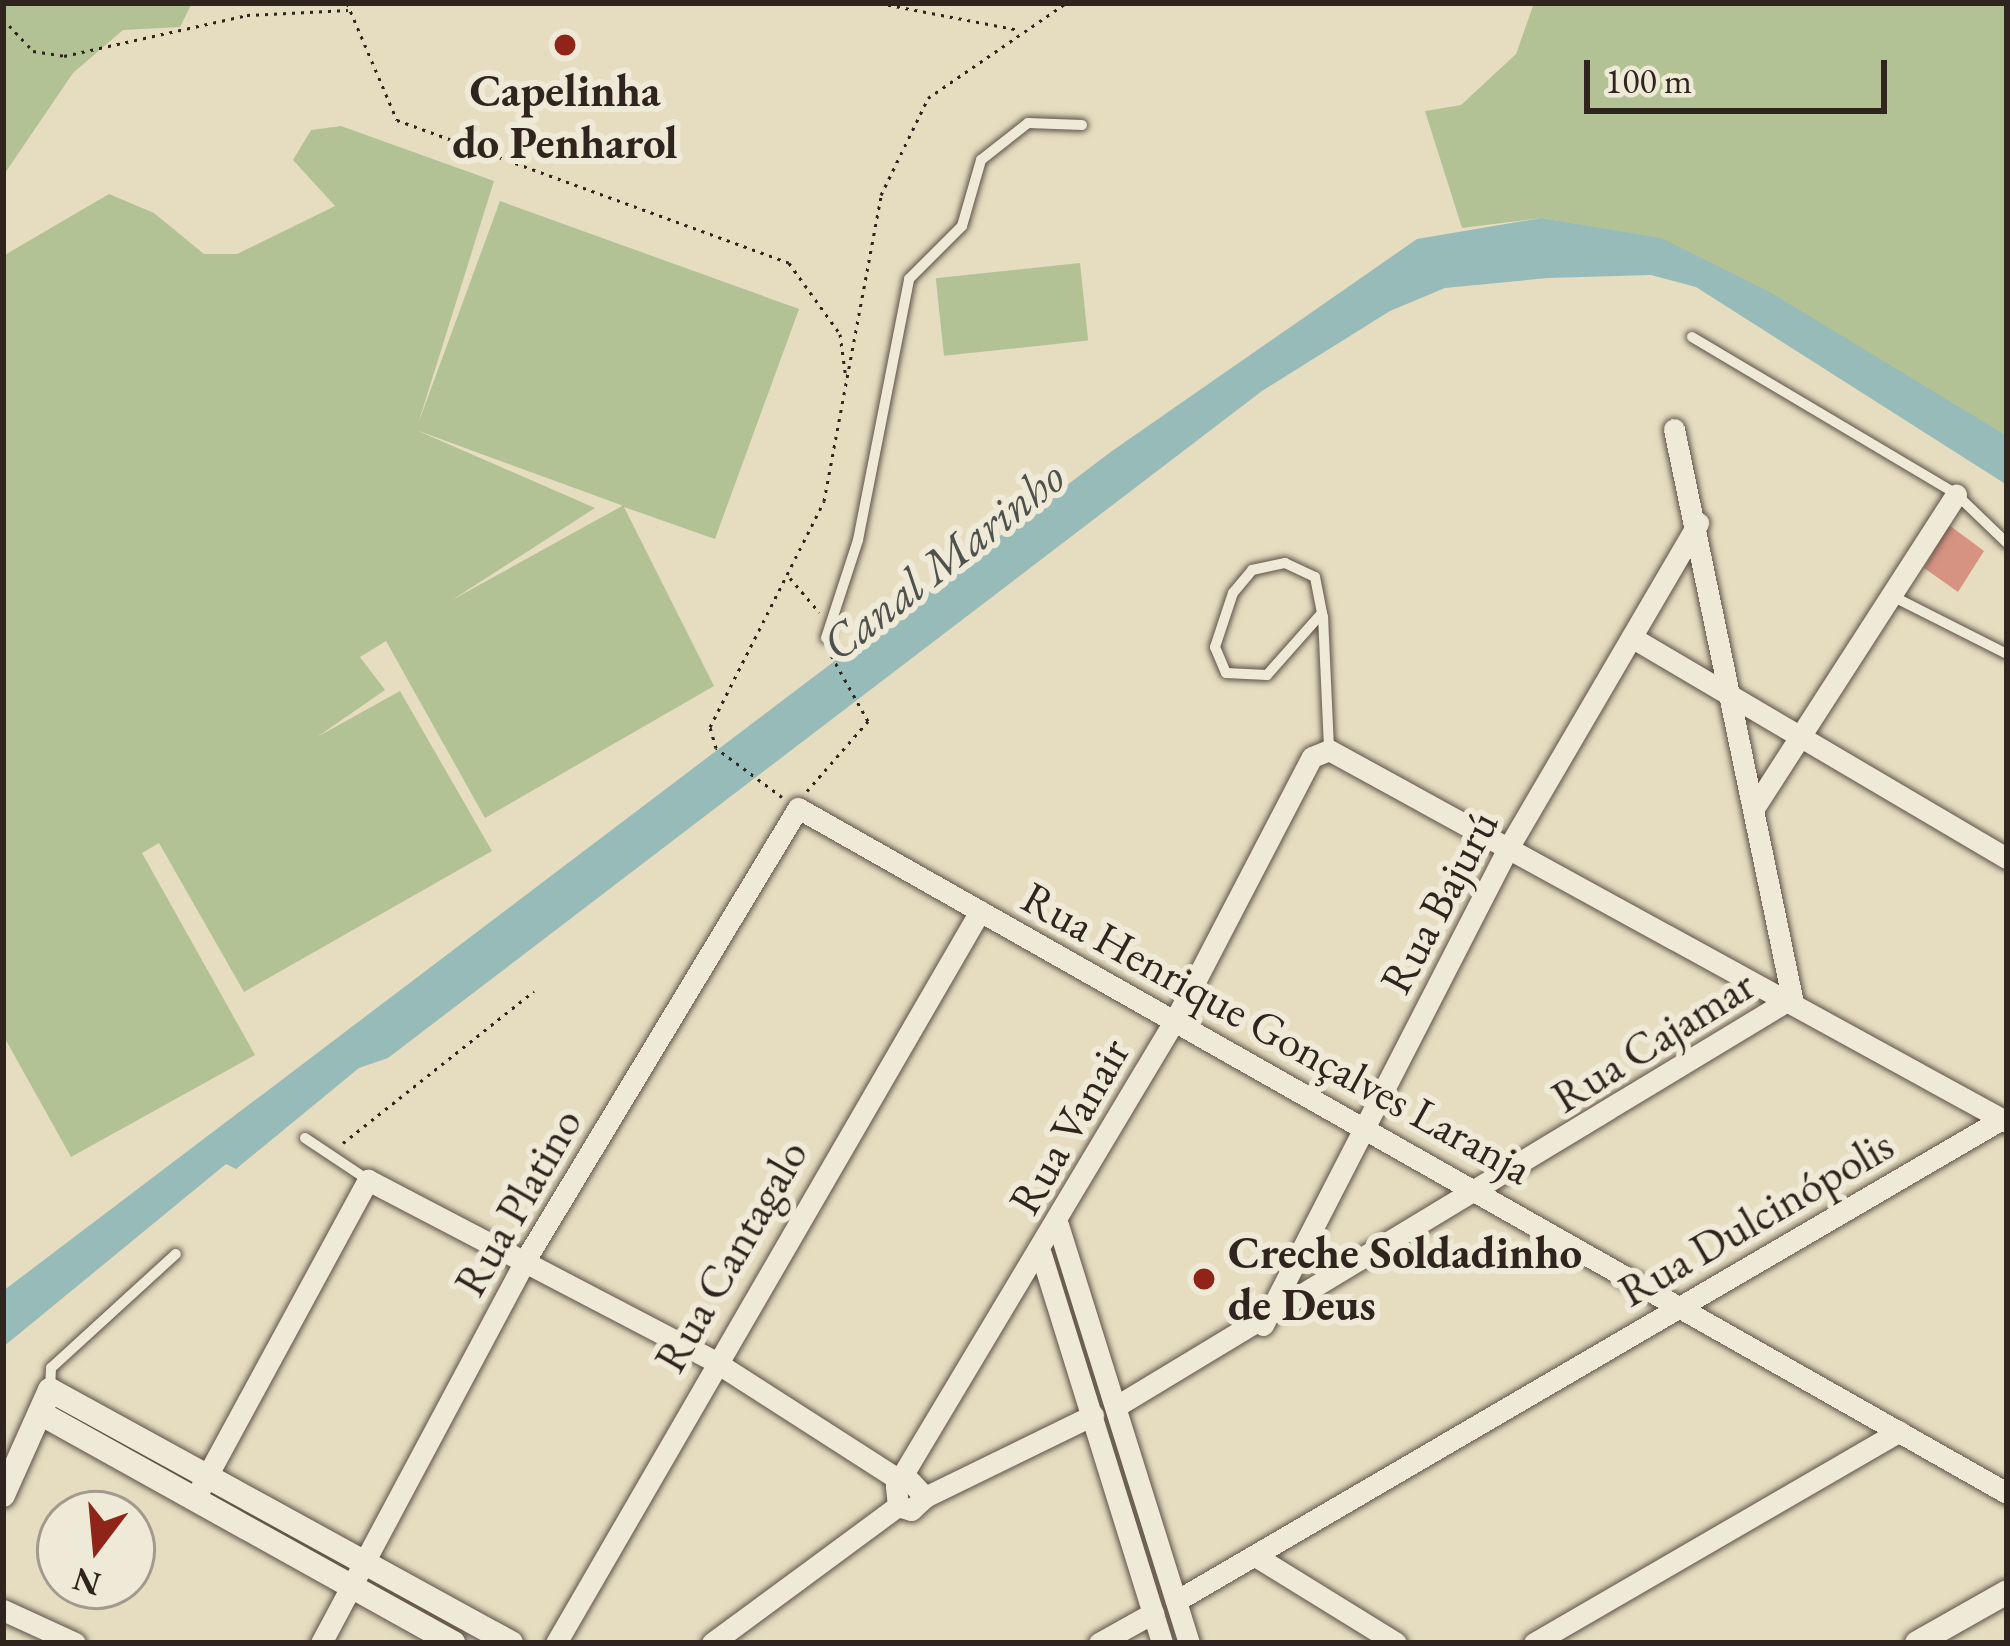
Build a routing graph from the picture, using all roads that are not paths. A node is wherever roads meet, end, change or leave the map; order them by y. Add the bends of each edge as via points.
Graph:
1 (1082, 125) dead end
2 (1691, 338) dead end
3 (1674, 428) dead end
4 (1956, 494) junction
5 (1697, 524) junction
6 (2007, 543) edge
7 (1896, 598) junction
8 (1322, 613) junction
9 (826, 638) dead end
10 (1638, 641) junction
11 (2007, 654) edge
12 (1730, 692) junction
13 (1808, 738) junction
14 (1329, 750) junction
15 (798, 808) joint
16 (1754, 808) junction
17 (1507, 850) junction
18 (2007, 857) edge
19 (980, 911) junction
20 (1792, 998) junction
21 (1176, 1018) junction
22 (2005, 1121) edge
23 (1366, 1127) junction
24 (305, 1138) dead end
25 (368, 1180) junction
26 (1482, 1195) junction
27 (1058, 1225) junction
28 (176, 1254) dead end
29 (1041, 1254) junction
30 (527, 1257) junction
31 (1682, 1306) junction
32 (1263, 1325) junction
33 (714, 1361) junction
34 (45, 1402) junction
35 (1120, 1404) junction
36 (1093, 1415) junction
37 (1899, 1431) junction
38 (904, 1480) junction
39 (201, 1487) junction
40 (2007, 1492) edge
41 (3, 1495) edge
42 (925, 1496) junction
43 (898, 1505) junction
44 (1257, 1557) junction
45 (367, 1563) junction
46 (354, 1586) junction
47 (2007, 1592) edge
48 (1176, 1601) junction
49 (3, 1610) edge
50 (1153, 1612) junction
51 (75, 1643) edge
52 (321, 1643) edge
53 (453, 1643) edge
54 (511, 1643) edge
55 (556, 1643) edge
56 (712, 1643) edge
57 (1099, 1643) edge
58 (1162, 1643) edge
59 (1189, 1643) edge
60 (1396, 1643) edge
61 (1534, 1643) edge
62 (1917, 1643) edge

1 - 9 lane via 1028,123 981,160 962,226 909,279 858,540
2 - 4 lane
3 - 5 street
4 - 6 lane
4 - 7 street
5 - 10 street, Rua Bajurú
5 - 12 street
7 - 11 lane
7 - 13 street
8 - 8 lane via 1324,594 1301,567 1252,570 1223,616 1218,663 1241,679 1267,675
8 - 14 lane
10 - 12 street
10 - 17 street, Rua Bajurú
12 - 13 street
12 - 16 street
13 - 16 street
13 - 18 street
14 - 17 street
14 - 21 street, Rua Vanair via 1312,758
15 - 19 street, Rua Henrique Gonçalves Laranja
15 - 30 street, Rua Platino
16 - 20 street
17 - 20 street
17 - 23 street, Rua Bajurú
19 - 21 street, Rua Henrique Gonçalves Laranja
19 - 33 street, Rua Cantagalo
20 - 22 street
20 - 26 street, Rua Cajamar
21 - 23 street, Rua Henrique Gonçalves Laranja
21 - 27 street, Rua Vanair
22 - 31 street, Rua Dulcinópolis
23 - 26 street, Rua Henrique Gonçalves Laranja
23 - 32 street, Rua Bajurú
24 - 25 lane
25 - 30 street
25 - 39 street
26 - 31 street, Rua Henrique Gonçalves Laranja
26 - 32 street, Rua Cajamar
27 - 29 street, Rua Vanair
27 - 35 street
28 - 34 lane via 51,1368
29 - 36 street
29 - 38 street, Rua Vanair
30 - 33 street
30 - 45 street, Rua Platino
31 - 37 street, Rua Henrique Gonçalves Laranja
31 - 44 street, Rua Dulcinópolis
32 - 35 street, Rua Cajamar
33 - 38 street
33 - 55 street, Rua Cantagalo
34 - 39 street
34 - 41 street
35 - 48 street
36 - 42 street
36 - 50 street
37 - 40 street, Rua Henrique Gonçalves Laranja
37 - 61 street
38 - 42 street
38 - 43 street
39 - 45 street
39 - 46 street
42 - 43 street via 918,1508
43 - 56 street
44 - 48 street, Rua Dulcinópolis
44 - 60 street
45 - 46 street, Rua Platino
45 - 54 street
46 - 52 street, Rua Platino
46 - 53 street
47 - 62 street
48 - 59 street
49 - 51 street
50 - 57 street
50 - 58 street

